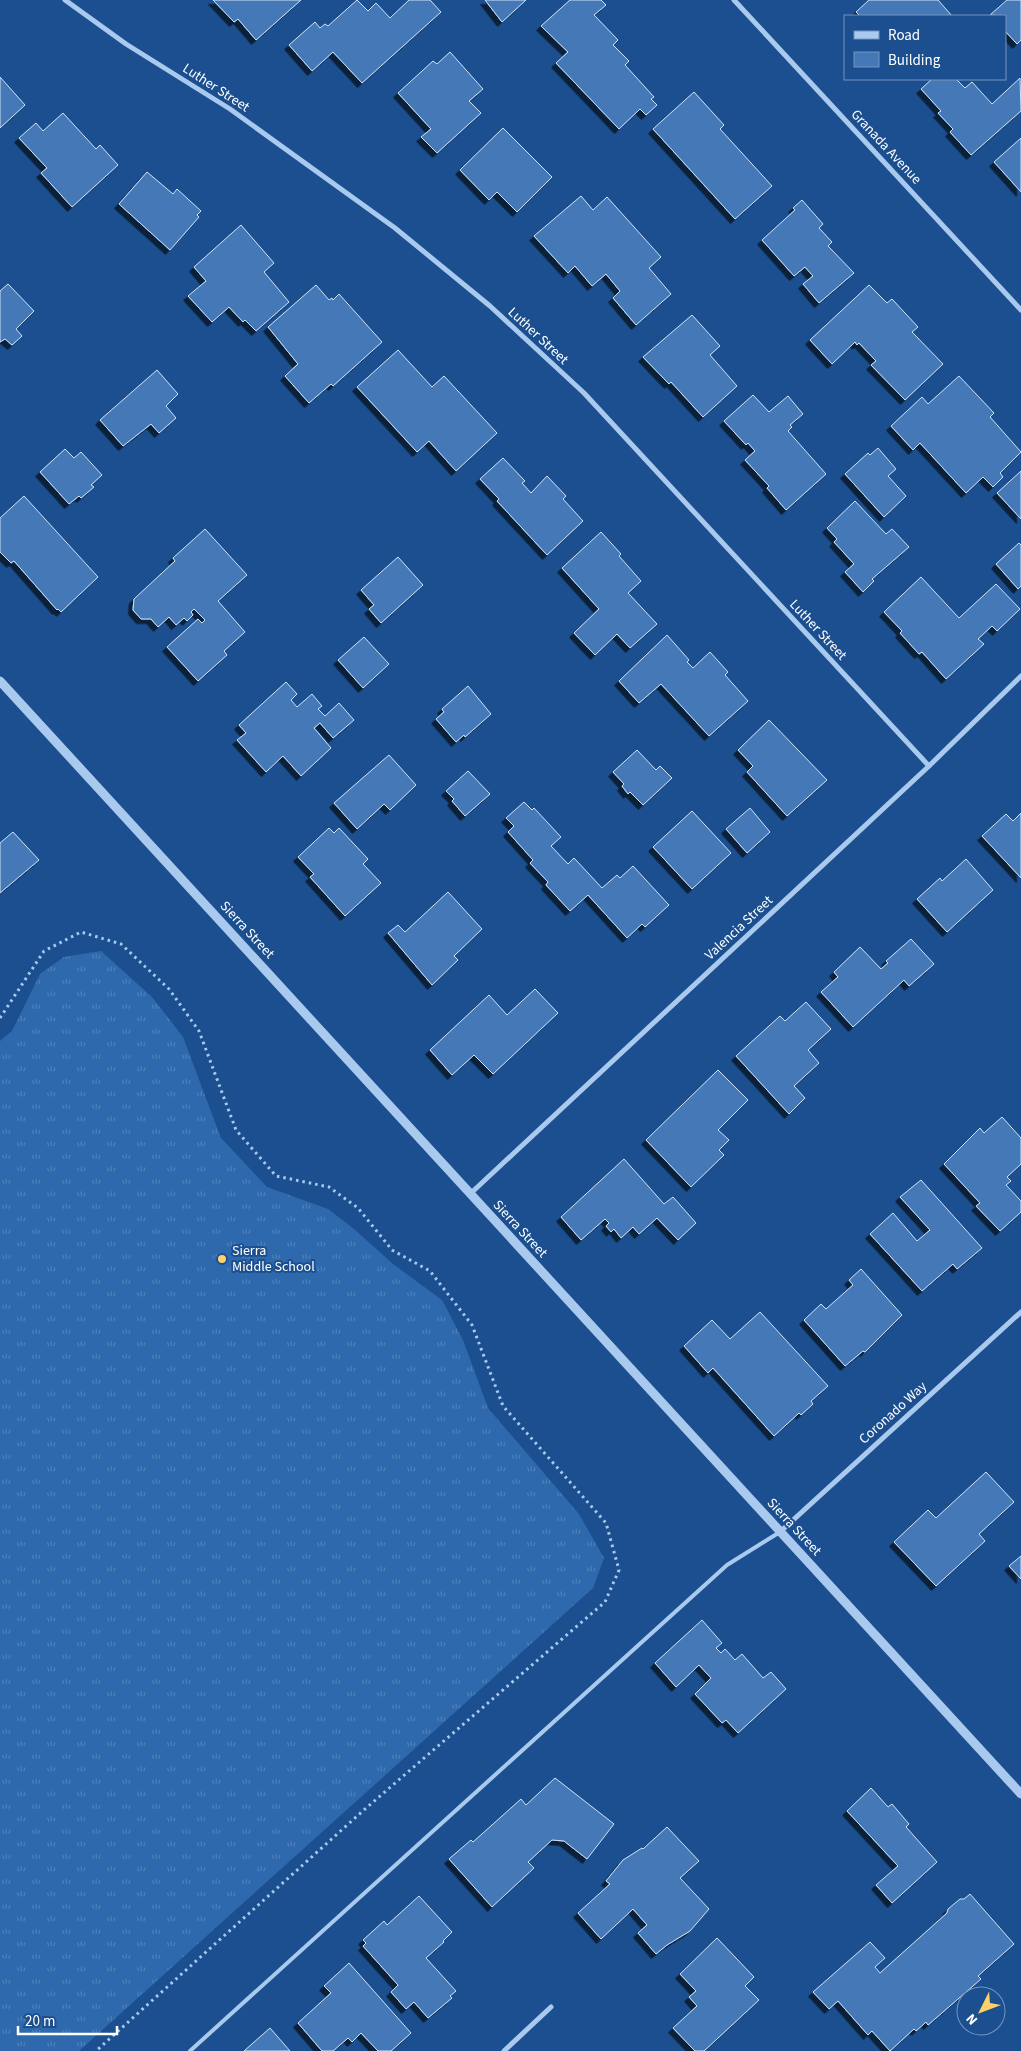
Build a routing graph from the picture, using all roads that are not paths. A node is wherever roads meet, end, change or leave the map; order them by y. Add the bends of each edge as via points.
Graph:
1 (65, 0) edge
2 (734, 0) edge
3 (1021, 310) edge
4 (1021, 676) edge
5 (0, 682) edge
6 (929, 766) junction
7 (470, 1194) junction
8 (1021, 1312) edge
9 (780, 1532) junction
10 (1021, 1794) edge
11 (551, 2007) dead end
12 (190, 2051) edge
13 (504, 2051) edge

1 - 6 street, Luther Street via 126,44 230,109 395,228 490,306 584,393
2 - 3 street, Granada Avenue
4 - 6 street, Valencia Street
5 - 7 street, Sierra Street
6 - 7 street, Valencia Street
7 - 9 street, Sierra Street
8 - 9 street, Coronado Way
9 - 10 street, Sierra Street
9 - 12 lane via 726,1566
11 - 13 street

